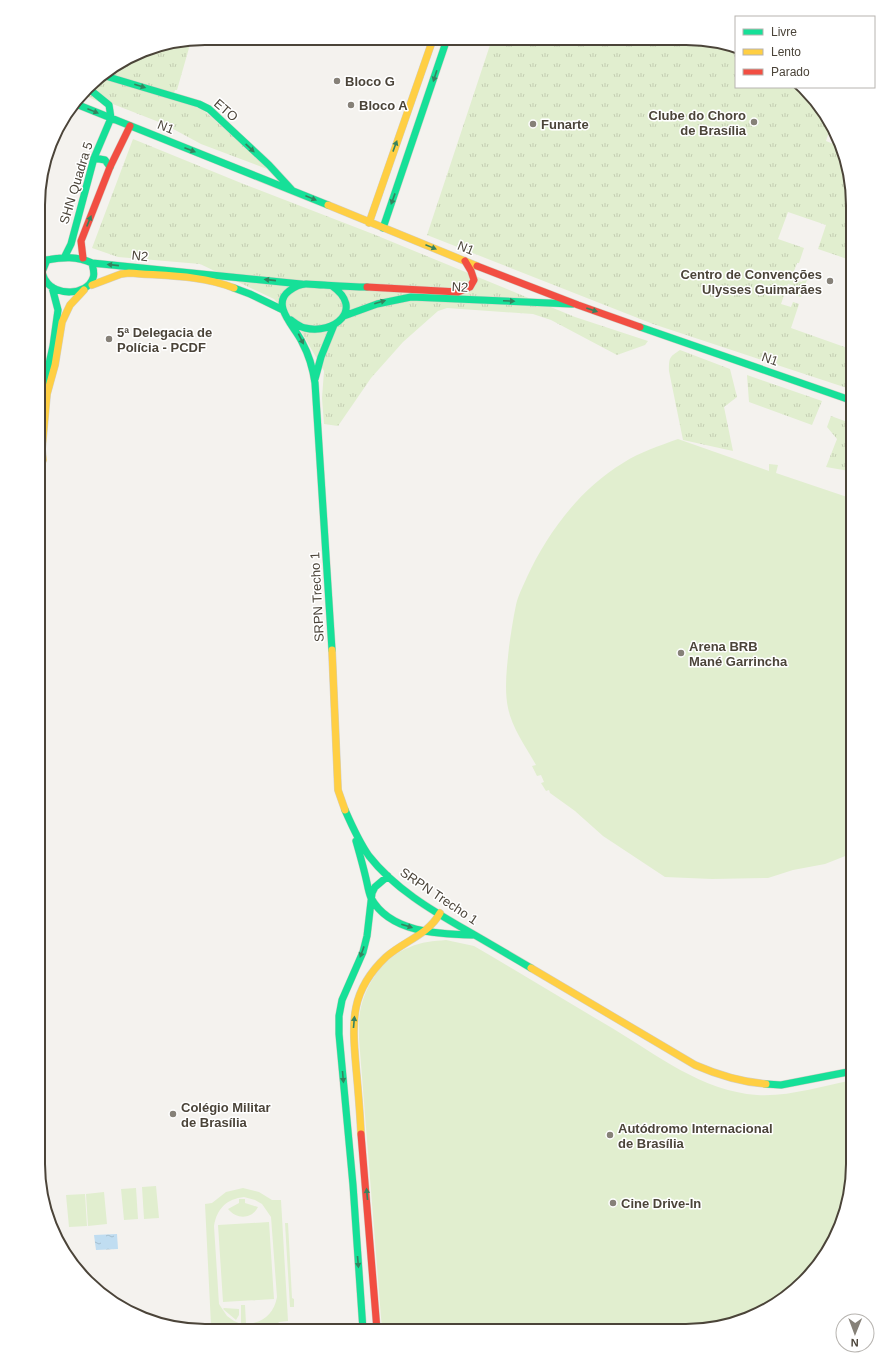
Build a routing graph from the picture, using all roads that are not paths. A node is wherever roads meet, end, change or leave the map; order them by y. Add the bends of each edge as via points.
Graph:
1 (431, 45) edge
2 (445, 45) edge
3 (109, 77) edge
4 (92, 92) edge
5 (80, 106) edge
6 (111, 118) junction
7 (130, 126) junction
8 (94, 158) junction
9 (110, 167) junction
10 (292, 190) junction
11 (370, 223) junction
12 (383, 228) junction
13 (65, 256) junction
14 (83, 258) junction
15 (47, 260) joint
16 (464, 261) junction
17 (92, 263) junction
18 (45, 264) edge
19 (45, 282) edge
20 (305, 284) junction
21 (92, 285) junction
22 (332, 286) junction
23 (52, 287) junction
24 (84, 290) junction
25 (578, 305) junction
26 (282, 310) junction
27 (344, 316) junction
28 (289, 319) junction
29 (334, 325) junction
30 (315, 379) junction
31 (45, 381) edge
32 (846, 399) edge
33 (45, 412) edge
34 (355, 833) junction
35 (388, 876) junction
36 (367, 882) junction
37 (371, 898) junction
38 (440, 913) junction
39 (369, 914) junction
40 (425, 931) junction
41 (440, 932) junction
42 (476, 935) junction
43 (412, 939) junction
44 (846, 1072) edge
45 (355, 1202) junction
46 (368, 1218) junction
47 (356, 1236) junction
48 (369, 1239) junction
49 (363, 1324) edge
50 (376, 1324) edge

11 -> 1 main road
2 -> 12 main road
3 -> 10 main road, ETO via 209,109
4 - 6 main road via 109,105
5 -> 6 main road, N1
6 - 7 main road, N1
6 - 8 main road, SHN Quadra 5
7 - 9 main road
7 -> 10 main road, N1
8 - 9 main road via 105,160
8 - 13 main road, SHN Quadra 5 via 71,244
14 -> 9 main road via 81,241
10 -> 11 main road, N1
11 - 12 main road, N1
12 -> 16 main road, N1
13 - 14 main road
13 - 15 main road
14 - 17 main road
15 - 18 main road
16 - 22 main road, N2 via 474,278 467,290 458,292
16 - 25 main road, N1
20 -> 17 main road, N2
17 - 21 main road via 95,275
19 - 23 main road
20 - 22 main road
20 - 26 main road via 289,289 284,295
21 - 24 main road
21 - 26 main road, N2 via 129,273 204,279 233,286
22 - 27 main road via 342,293 346,301
23 - 24 main road
23 - 31 main road via 58,310
24 - 33 main road via 70,305 62,322
27 -> 25 main road, N2 via 378,302 411,297
25 -> 32 main road, N1
26 - 28 main road
27 - 29 main road
28 - 29 main road via 302,327 315,329
28 -> 30 main road, SRPN Trecho 1 via 307,352
29 - 30 main road, SRPN Trecho 1
30 - 34 main road, SRPN Trecho 1 via 324,504 338,790
34 - 35 main road, SRPN Trecho 1 via 363,848
34 - 36 main road
35 - 37 main road via 375,887
35 - 38 main road, SRPN Trecho 1
36 - 37 main road
36 - 39 main road
37 - 39 main road
37 -> 40 main road via 380,910 397,923
38 - 40 main road via 437,920
38 - 42 main road, SRPN Trecho 1
39 -> 45 main road via 368,936 344,995 339,1016
40 - 41 main road
40 - 43 main road
41 - 42 main road
41 - 43 main road
42 - 44 main road, SRPN Trecho 1 via 718,1075 753,1083 781,1085
46 -> 43 main road via 354,1030 355,1014 359,996 367,980 383,960
45 - 46 main road via 357,1221 364,1222
45 - 47 main road
46 - 48 main road
47 - 48 main road via 358,1232 364,1232
47 -> 49 main road
48 - 50 main road

